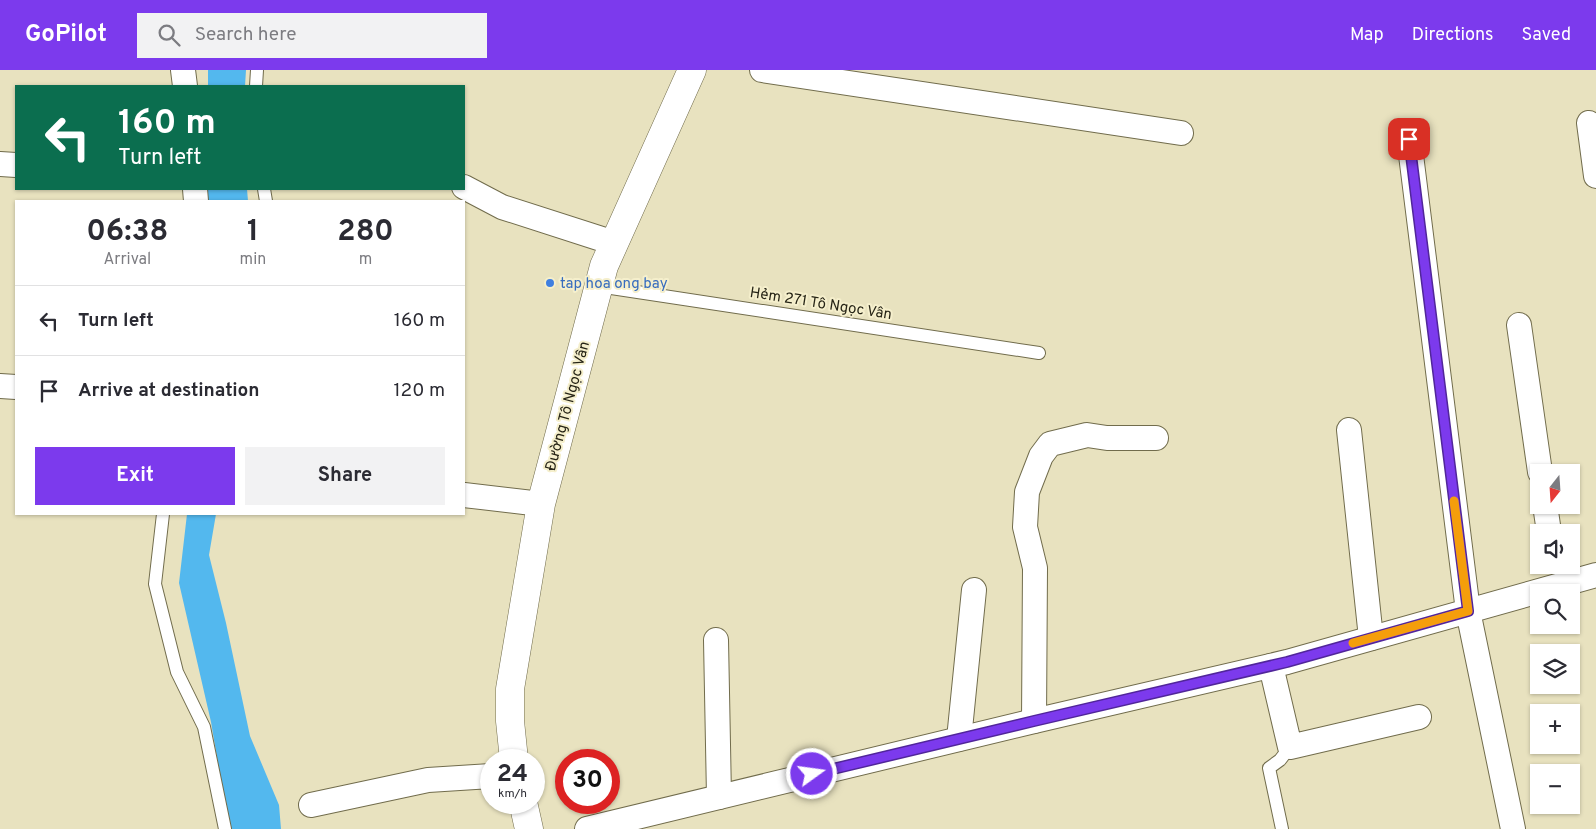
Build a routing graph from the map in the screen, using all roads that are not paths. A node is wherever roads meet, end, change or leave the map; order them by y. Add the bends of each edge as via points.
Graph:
1 (183, 70) edge
2 (257, 70) edge
3 (692, 70) edge
4 (762, 70) edge
5 (185, 85) edge
6 (256, 85) edge
7 (1589, 123) dead end
8 (1181, 133) dead end
9 (1409, 139) dead end
10 (0, 164) edge
11 (15, 165) edge
12 (1596, 176) edge
13 (465, 188) edge
14 (614, 243) junction
15 (598, 286) junction
16 (1519, 325) dead end
17 (1039, 353) dead end
18 (0, 386) edge
19 (15, 387) edge
20 (1349, 430) dead end
21 (1156, 438) dead end
22 (1539, 464) edge
23 (465, 495) edge
24 (541, 504) junction
25 (163, 515) edge
26 (1559, 575) edge
27 (1596, 575) edge
28 (974, 590) dead end
29 (1468, 611) junction
30 (1371, 638) junction
31 (716, 640) dead end
32 (1272, 666) junction
33 (1419, 717) dead end
34 (1034, 721) junction
35 (959, 739) junction
36 (1290, 747) junction
37 (513, 749) edge
38 (480, 777) edge
39 (719, 797) junction
40 (311, 804) dead end
41 (526, 814) edge
42 (225, 829) edge
43 (529, 829) edge
44 (586, 829) edge
45 (1282, 829) edge
46 (1513, 829) edge

1 - 5 street
2 - 6 lane
3 - 14 street, Đường Tô Ngọc Vân
4 - 8 street
7 - 12 street
9 - 29 street
10 - 11 street
13 - 14 street via 502,207
14 - 15 street, Đường Tô Ngọc Vân
15 - 17 lane, Hẻm 271 Tô Ngọc Vân
15 - 24 street, Đường Tô Ngọc Vân
16 - 22 street
18 - 19 street
20 - 30 street
21 - 34 street via 1087,435 1050,444 1041,456 1027,492 1025,527 1034,568
23 - 24 street
24 - 37 street, Đường Tô Ngọc Vân via 510,690
25 - 42 lane via 155,584 177,672 204,727
26 - 27 street
26 - 29 street
28 - 35 street
29 - 30 street
29 - 46 street
30 - 32 street
31 - 39 street
32 - 34 street
32 - 36 street
33 - 36 street
34 - 35 street
35 - 39 street
36 - 45 lane via 1269,768
38 - 40 street via 428,780
39 - 44 street
41 - 43 street

